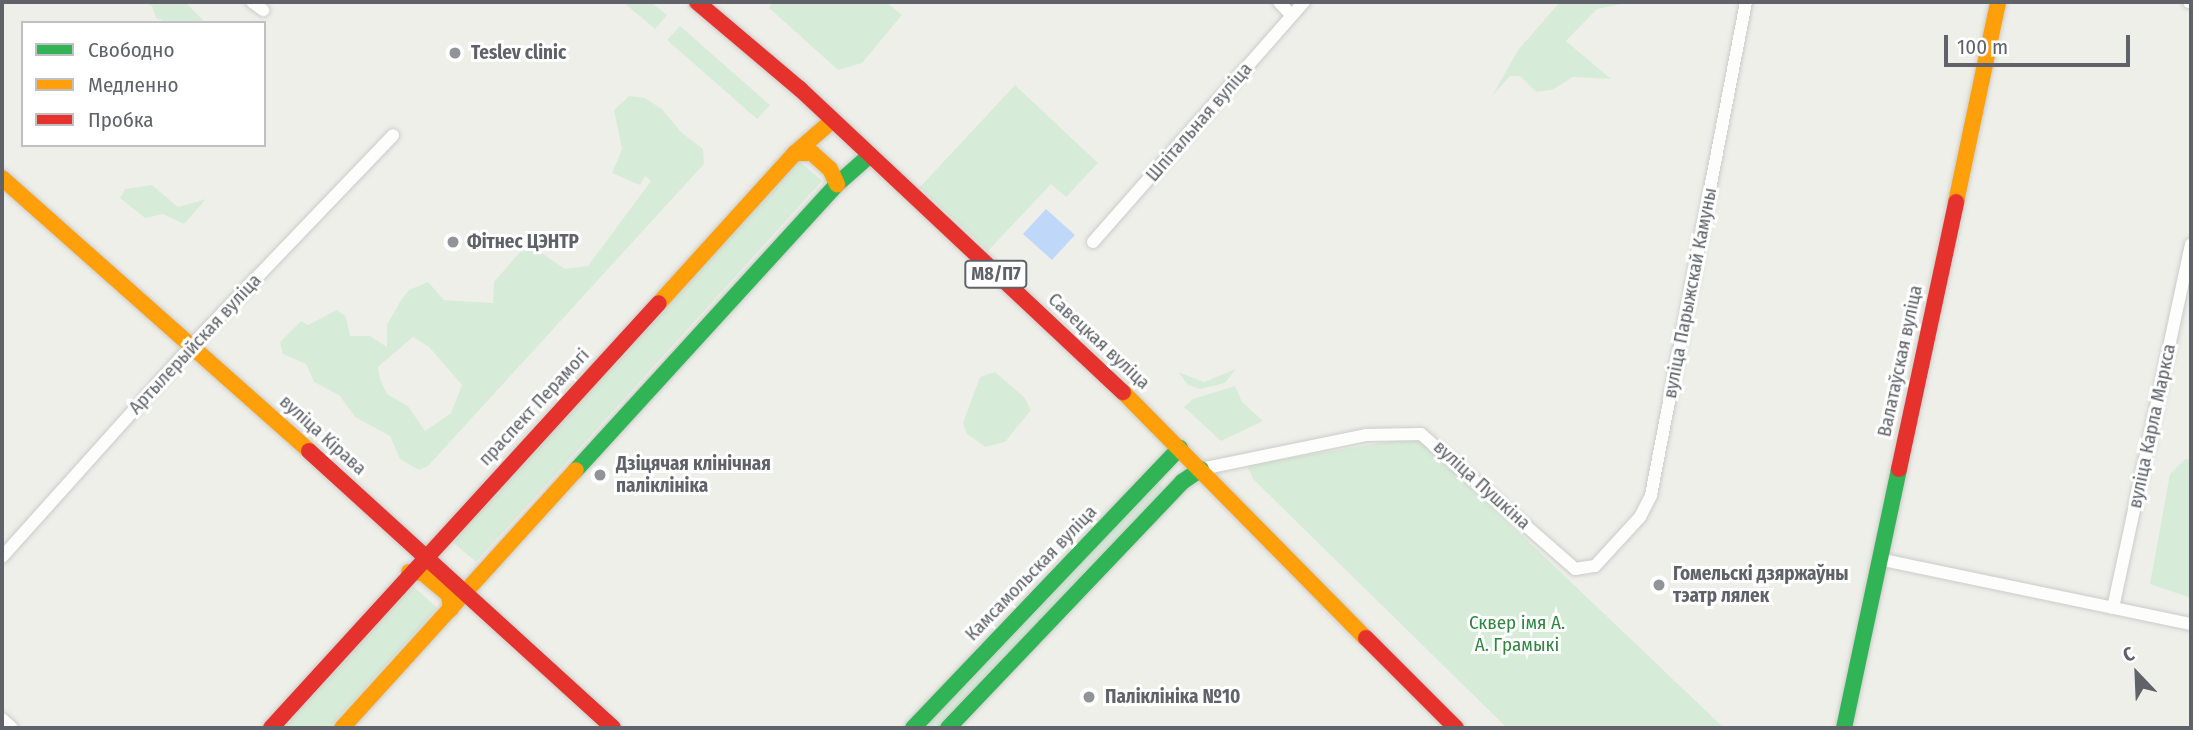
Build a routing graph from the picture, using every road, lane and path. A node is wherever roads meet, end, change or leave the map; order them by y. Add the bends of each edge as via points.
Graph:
1 (252, 2) edge
2 (697, 2) edge
3 (1279, 2) edge
4 (1304, 2) edge
5 (1746, 2) edge
6 (1998, 2) edge
7 (263, 10) dead end
8 (1291, 15) junction
9 (833, 120) junction
10 (393, 135) dead end
11 (795, 153) junction
12 (869, 156) junction
13 (2, 178) edge
14 (837, 184) junction
15 (1093, 243) dead end
16 (2191, 244) edge
17 (191, 346) junction
18 (1180, 448) junction
19 (1232, 462) junction
20 (1201, 469) junction
21 (1155, 474) junction
22 (1174, 491) junction
23 (443, 538) junction
24 (426, 555) junction
25 (2, 557) edge
26 (1879, 559) junction
27 (1595, 566) joint
28 (409, 572) junction
29 (483, 576) junction
30 (468, 592) junction
31 (2113, 608) junction
32 (451, 609) junction
33 (2191, 624) edge
34 (944, 695) junction
35 (963, 713) junction
36 (2, 719) edge
37 (12, 728) edge
38 (271, 728) edge
39 (342, 728) edge
40 (613, 728) edge
41 (913, 728) edge
42 (948, 728) edge
43 (1456, 728) edge
44 (1844, 728) edge

1 - 7 street
2 - 9 main road, Савецкая вуліца / М8/П7
3 - 8 street
4 - 8 street, Шпітальная вуліца
5 - 27 street, вуліца Парыжскай Камуны via 1651,495 1640,517
6 - 26 main road, Валатаўская вуліца
8 - 15 street, Шпітальная вуліца
9 - 11 main road, праспект Перамогі
9 - 12 main road, Савецкая вуліца / М8/П7
10 - 17 street, Артылерыйская вуліца
11 - 14 main road via 812,153 830,169
11 - 23 main road, праспект Перамогі
12 - 14 main road
12 - 18 main road, Савецкая вуліца / М8/П7
13 - 17 main road, вуліца Кірава
14 - 29 main road
16 - 31 street, вуліца Карла Маркса
17 - 24 main road, вуліца Кірава
17 - 25 street, Артылерыйская вуліца
18 - 19 street, вуліца Пушкіна via 1206,460
18 - 20 main road, Савецкая вуліца / М8/П7
18 - 21 main road, Камсамольская вуліца
19 - 20 street, вуліца Пушкіна
19 - 27 street, вуліца Пушкіна via 1366,435 1421,434 1575,569
20 - 22 main road
20 - 43 main road, Савецкая вуліца / М8/П7
21 - 22 main road
21 - 34 main road, Камсамольская вуліца
22 - 35 main road
23 - 24 main road, праспект Перамогі
23 - 29 main road via 447,558 466,574
24 - 28 main road, праспект Перамогі
24 - 30 main road, вуліца Кірава
26 - 31 street
26 - 44 main road, Валатаўская вуліца
28 - 32 main road via 423,573 449,596
28 - 38 main road, праспект Перамогі
29 - 30 main road
30 - 32 main road
30 - 40 main road, вуліца Кірава
31 - 33 street
32 - 39 main road
34 - 35 main road
34 - 41 main road, Камсамольская вуліца
35 - 42 main road
36 - 37 street

